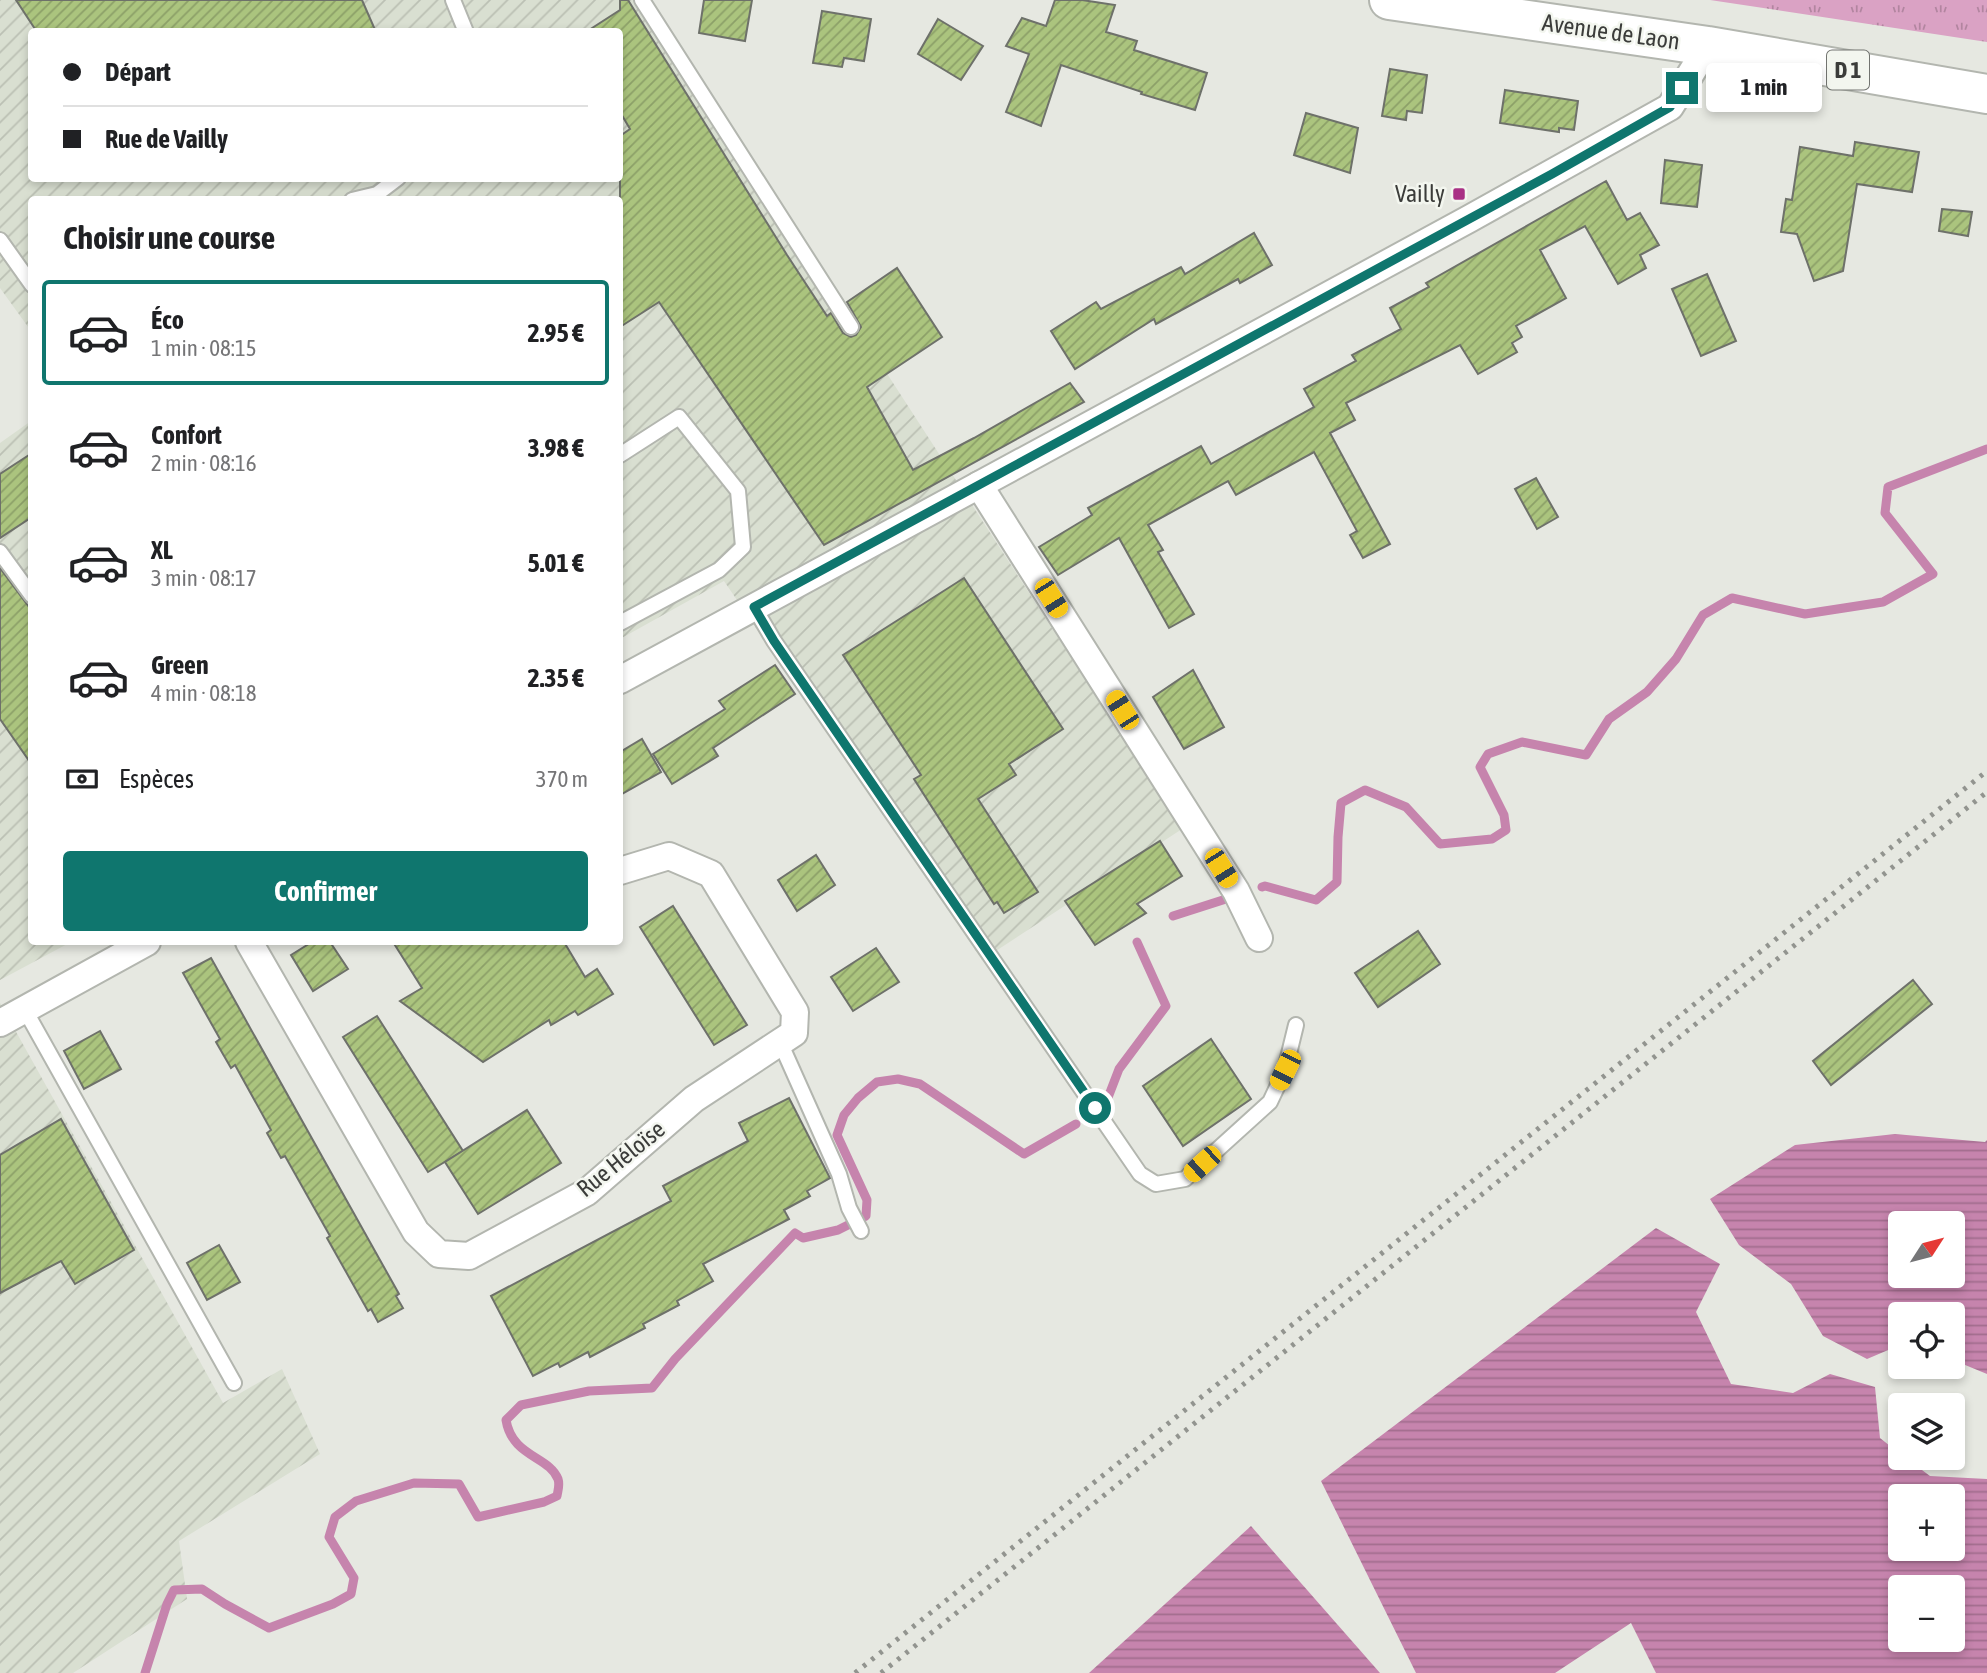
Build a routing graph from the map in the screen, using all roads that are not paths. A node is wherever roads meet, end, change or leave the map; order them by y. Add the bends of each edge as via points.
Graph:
1 (453, 0) edge
2 (642, 0) edge
3 (1389, 0) edge
4 (464, 28) edge
5 (1708, 46) junction
6 (1987, 94) edge
7 (393, 182) edge
8 (369, 196) edge
9 (0, 240) edge
10 (28, 279) edge
11 (851, 327) dead end
12 (623, 453) edge
13 (979, 485) junction
14 (0, 552) edge
15 (28, 590) edge
16 (754, 607) junction
17 (623, 621) edge
18 (623, 678) edge
19 (623, 870) edge
20 (1259, 938) dead end
21 (142, 945) edge
22 (251, 945) edge
23 (25, 1010) junction
24 (0, 1024) edge
25 (1296, 1025) dead end
26 (780, 1042) junction
27 (861, 1231) dead end
28 (233, 1383) dead end

1 - 4 lane
2 - 11 lane
3 - 5 main road, Avenue de Laon / D 1
5 - 6 main road, D 1
5 - 13 street via 1670,107
7 - 8 lane
9 - 10 lane
12 - 17 lane via 679,417 738,491 743,547 719,570
13 - 16 street
13 - 20 street via 1236,891
14 - 15 lane
16 - 18 street
16 - 25 lane via 1140,1174 1156,1184 1185,1179 1270,1102 1285,1070
19 - 26 street, Rue Héloïse via 669,856 711,874 795,1012 794,1033
21 - 23 street
22 - 26 street, Rue Héloïse via 416,1232 439,1254 469,1256 587,1192 694,1099
23 - 24 street
23 - 28 lane
26 - 27 lane

